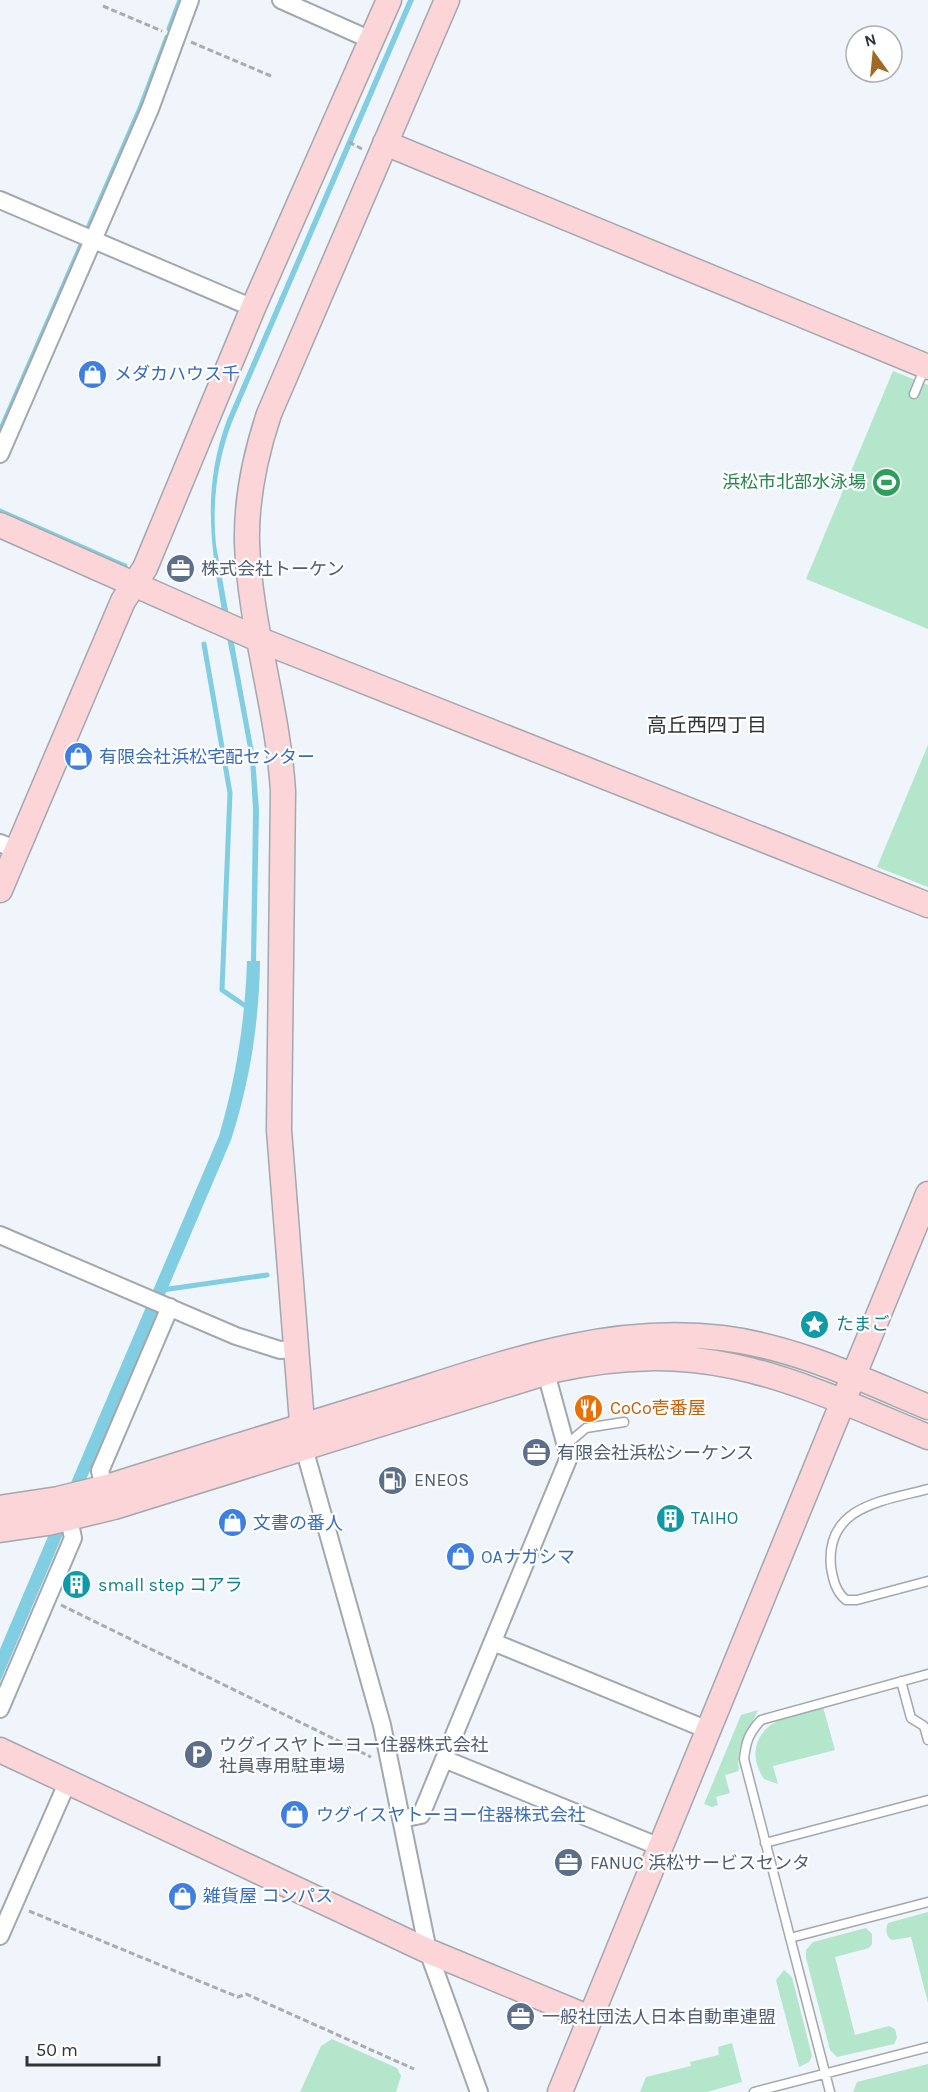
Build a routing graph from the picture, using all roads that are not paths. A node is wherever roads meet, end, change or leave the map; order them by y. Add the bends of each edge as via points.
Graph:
1 (190, 0) edge
2 (281, 0) edge
3 (389, 0) edge
4 (447, 0) edge
5 (371, 40) junction
6 (385, 143) junction
7 (0, 200) edge
8 (93, 240) junction
9 (253, 308) junction
10 (927, 366) edge
11 (914, 394) dead end
12 (0, 454) edge
13 (0, 525) edge
14 (134, 585) junction
15 (250, 636) junction
16 (8, 847) edge
17 (0, 890) edge
18 (928, 905) edge
19 (928, 1194) edge
20 (0, 1236) edge
21 (169, 1306) junction
22 (296, 1348) junction
23 (546, 1373) junction
24 (853, 1376) junction
25 (843, 1402) junction
26 (928, 1407) edge
27 (624, 1422) dead end
28 (303, 1437) junction
29 (928, 1437) edge
30 (573, 1439) dead end
31 (927, 1489) edge
32 (95, 1490) junction
33 (0, 1508) edge
34 (64, 1517) junction
35 (0, 1530) edge
36 (928, 1581) edge
37 (493, 1642) junction
38 (928, 1674) edge
39 (901, 1681) junction
40 (0, 1709) edge
41 (926, 1726) edge
42 (708, 1730) junction
43 (928, 1740) edge
44 (0, 1750) edge
45 (444, 1759) junction
46 (68, 1780) junction
47 (928, 1800) edge
48 (401, 1820) junction
49 (765, 1843) junction
50 (660, 1847) junction
51 (928, 1902) edge
52 (0, 1936) edge
53 (790, 1938) junction
54 (428, 1951) junction
55 (590, 2018) junction
56 (928, 2047) edge
57 (826, 2073) junction
58 (479, 2092) edge
59 (560, 2092) edge
60 (754, 2092) edge
61 (830, 2092) edge

1 - 8 street via 150,109
2 - 5 street
3 - 5 street
4 - 6 street
5 - 9 street
6 - 10 street
6 - 15 street via 269,414 258,449 250,486 247,542
7 - 8 street
8 - 9 street
8 - 12 street
9 - 14 street via 145,568
10 - 11 lane
13 - 14 street
14 - 15 street
14 - 16 street
15 - 18 street
15 - 22 street via 284,791 279,1121
16 - 17 street
19 - 24 street
20 - 21 street
21 - 22 street via 236,1336 280,1350
21 - 32 street
22 - 28 street
23 - 25 street via 622,1359 690,1359 771,1374
23 - 28 street
23 - 37 street via 570,1456
24 - 25 street
24 - 26 street
24 - 28 street via 808,1358 752,1343 694,1336 636,1336 550,1350
25 - 29 street
25 - 42 street
27 - 30 lane via 586,1428
28 - 32 street
28 - 34 street
28 - 48 street via 389,1759
31 - 36 lane via 870,1504 847,1517 830,1556 835,1585 846,1600
32 - 34 street
33 - 34 street
34 - 35 street
34 - 40 street via 73,1538
37 - 42 street
37 - 45 street
38 - 39 lane
39 - 41 lane via 911,1718
39 - 49 lane via 761,1720 750,1732 744,1759
41 - 43 lane
42 - 50 street
44 - 46 street
45 - 48 street via 421,1815
45 - 50 street
46 - 52 street
46 - 54 street
47 - 49 lane
48 - 54 street
49 - 53 lane
50 - 55 street
51 - 53 lane
53 - 57 lane
54 - 55 street
54 - 58 street
55 - 59 street
56 - 57 lane
57 - 60 lane
57 - 61 lane

